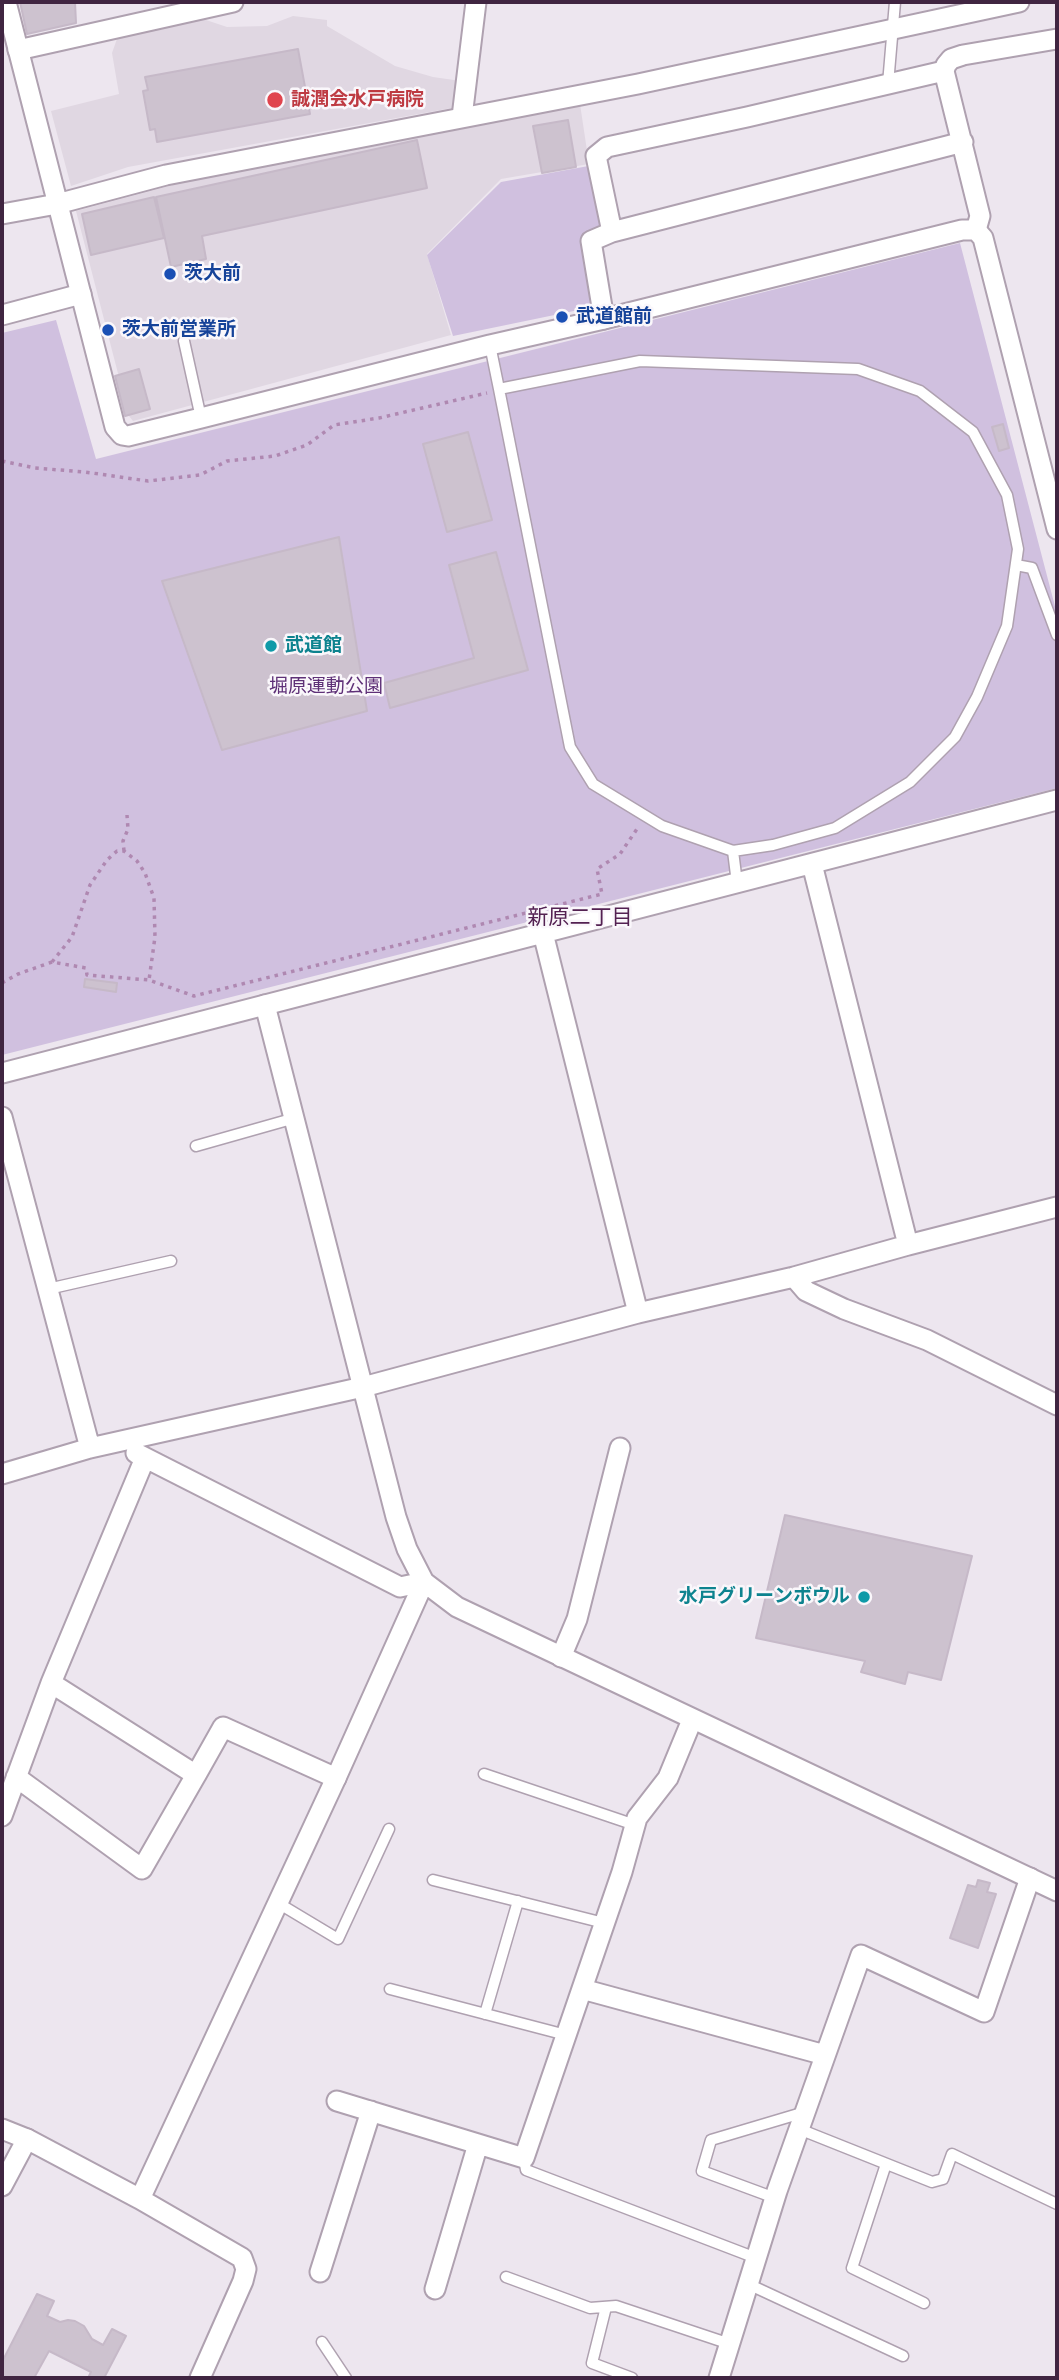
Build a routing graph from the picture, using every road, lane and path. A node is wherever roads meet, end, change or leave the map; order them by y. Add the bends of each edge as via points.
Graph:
1 (6, 2) edge
2 (233, 2) edge
3 (477, 2) edge
4 (895, 2) edge
5 (1019, 2) edge
6 (993, 5) edge
7 (894, 29) junction
8 (1057, 39) edge
9 (18, 50) junction
10 (944, 71) junction
11 (887, 84) junction
12 (462, 117) junction
13 (963, 142) junction
14 (57, 204) junction
15 (2, 215) edge
16 (976, 230) junction
17 (612, 232) junction
18 (81, 294) junction
19 (2, 314) edge
20 (604, 319) junction
21 (184, 341) dead end
22 (490, 345) junction
23 (499, 389) junction
24 (201, 418) junction
25 (2, 461) edge
26 (1057, 529) edge
27 (1016, 565) junction
28 (1057, 635) edge
29 (1057, 800) edge
30 (127, 815) dead end
31 (645, 816) junction
32 (733, 850) junction
33 (124, 851) junction
34 (812, 864) junction
35 (737, 883) junction
36 (543, 933) junction
37 (52, 962) junction
38 (149, 981) junction
39 (2, 983) edge
40 (265, 1005) junction
41 (2, 1073) edge
42 (2, 1117) edge
43 (295, 1118) junction
44 (196, 1146) dead end
45 (1057, 1207) edge
46 (908, 1245) junction
47 (171, 1261) dead end
48 (794, 1277) junction
49 (48, 1289) junction
50 (638, 1314) junction
51 (363, 1387) junction
52 (1057, 1405) edge
53 (117, 1442) junction
54 (90, 1448) junction
55 (620, 1448) dead end
56 (145, 1458) junction
57 (2, 1474) edge
58 (424, 1582) junction
59 (561, 1657) junction
60 (51, 1684) junction
61 (692, 1720) junction
62 (484, 1774) dead end
63 (196, 1775) junction
64 (16, 1777) junction
65 (336, 1778) junction
66 (2, 1816) edge
67 (635, 1825) junction
68 (389, 1829) dead end
69 (1030, 1878) junction
70 (433, 1880) dead end
71 (1057, 1891) edge
72 (518, 1901) junction
73 (278, 1903) junction
74 (604, 1923) junction
75 (390, 1989) dead end
76 (582, 1989) junction
77 (485, 2014) junction
78 (566, 2035) junction
79 (825, 2055) junction
80 (337, 2101) dead end
81 (371, 2111) junction
82 (802, 2120) junction
83 (2, 2129) edge
84 (26, 2139) junction
85 (478, 2144) junction
86 (524, 2158) junction
87 (886, 2164) junction
88 (2, 2186) edge
89 (775, 2197) junction
90 (140, 2199) junction
91 (1057, 2204) edge
92 (757, 2258) junction
93 (320, 2272) dead end
94 (506, 2277) dead end
95 (748, 2284) junction
96 (435, 2289) dead end
97 (923, 2303) dead end
98 (606, 2307) junction
99 (321, 2342) dead end
100 (730, 2344) junction
101 (903, 2357) dead end
102 (200, 2378) edge
103 (345, 2378) edge
104 (632, 2378) edge
105 (719, 2378) edge

1 - 9 street
2 - 9 street
3 - 12 street
4 - 7 lane
5 - 6 street
6 - 7 street
7 - 11 lane
7 - 12 street
8 - 10 street via 962,55 951,59
9 - 14 street
10 - 11 street
10 - 13 street
11 - 17 street via 607,147 596,156
12 - 14 street via 166,175
13 - 16 street via 980,216
13 - 17 street
14 - 15 street
14 - 18 street
16 - 20 street
16 - 26 street via 983,238
17 - 20 street via 590,241
18 - 19 street
18 - 24 street via 119,434 128,436
20 - 22 street
21 - 24 lane
22 - 23 lane
22 - 24 street
23 - 25 path via 334,425 307,445 275,456 227,461 200,474 148,481
23 - 27 lane via 640,360 859,369 920,391 974,432 1007,495 1018,550
23 - 31 lane via 570,747 593,784
27 - 28 lane via 1032,568
27 - 32 lane via 1007,626 955,737 909,782 835,828 773,845
29 - 34 street
30 - 33 path
31 - 32 lane
31 - 38 path via 620,854 597,869 602,894 194,996
32 - 35 lane
33 - 37 path via 107,860 90,884 72,937
33 - 38 path via 145,873 154,898
34 - 35 street
34 - 46 street
35 - 36 street
36 - 40 street
36 - 50 street
37 - 38 path via 86,968 87,975
37 - 39 path
40 - 41 street
40 - 43 street
42 - 49 street
43 - 44 lane
43 - 51 street
45 - 46 street
46 - 48 street
47 - 49 lane
48 - 50 street
48 - 52 street via 806,1291 927,1340
49 - 54 street
50 - 51 street
51 - 53 street
51 - 58 street via 396,1517
53 - 54 street
53 - 56 street
54 - 57 street
55 - 59 street via 577,1619
56 - 58 street via 400,1587
56 - 60 street
58 - 59 street via 457,1607
58 - 65 street
59 - 61 street
60 - 63 street
60 - 64 street
61 - 67 street via 668,1779
61 - 69 street
62 - 67 lane
63 - 64 street via 142,1869
63 - 65 street via 223,1727
64 - 66 street
65 - 73 street
67 - 74 street
68 - 73 lane via 338,1939
69 - 71 street
69 - 79 street via 984,2012 861,1955
70 - 72 lane
72 - 74 lane
72 - 77 lane
73 - 90 street
74 - 76 street
75 - 77 lane
76 - 78 street
76 - 79 street
77 - 78 lane
78 - 86 street
79 - 82 street
80 - 81 street
81 - 85 street
81 - 93 street
82 - 87 lane
82 - 89 street
82 - 89 lane via 711,2140 702,2171
83 - 84 street
84 - 88 street
84 - 90 street
85 - 86 street
85 - 96 street
86 - 92 lane via 526,2170
87 - 91 lane via 932,2182 943,2179 952,2154
87 - 97 lane via 852,2268
89 - 92 street
90 - 102 street via 236,2252 244,2262 243,2281
92 - 95 street
94 - 98 lane via 590,2308
95 - 100 street
95 - 101 lane
98 - 100 lane via 616,2306
98 - 104 lane via 592,2363
99 - 103 lane
100 - 105 street

